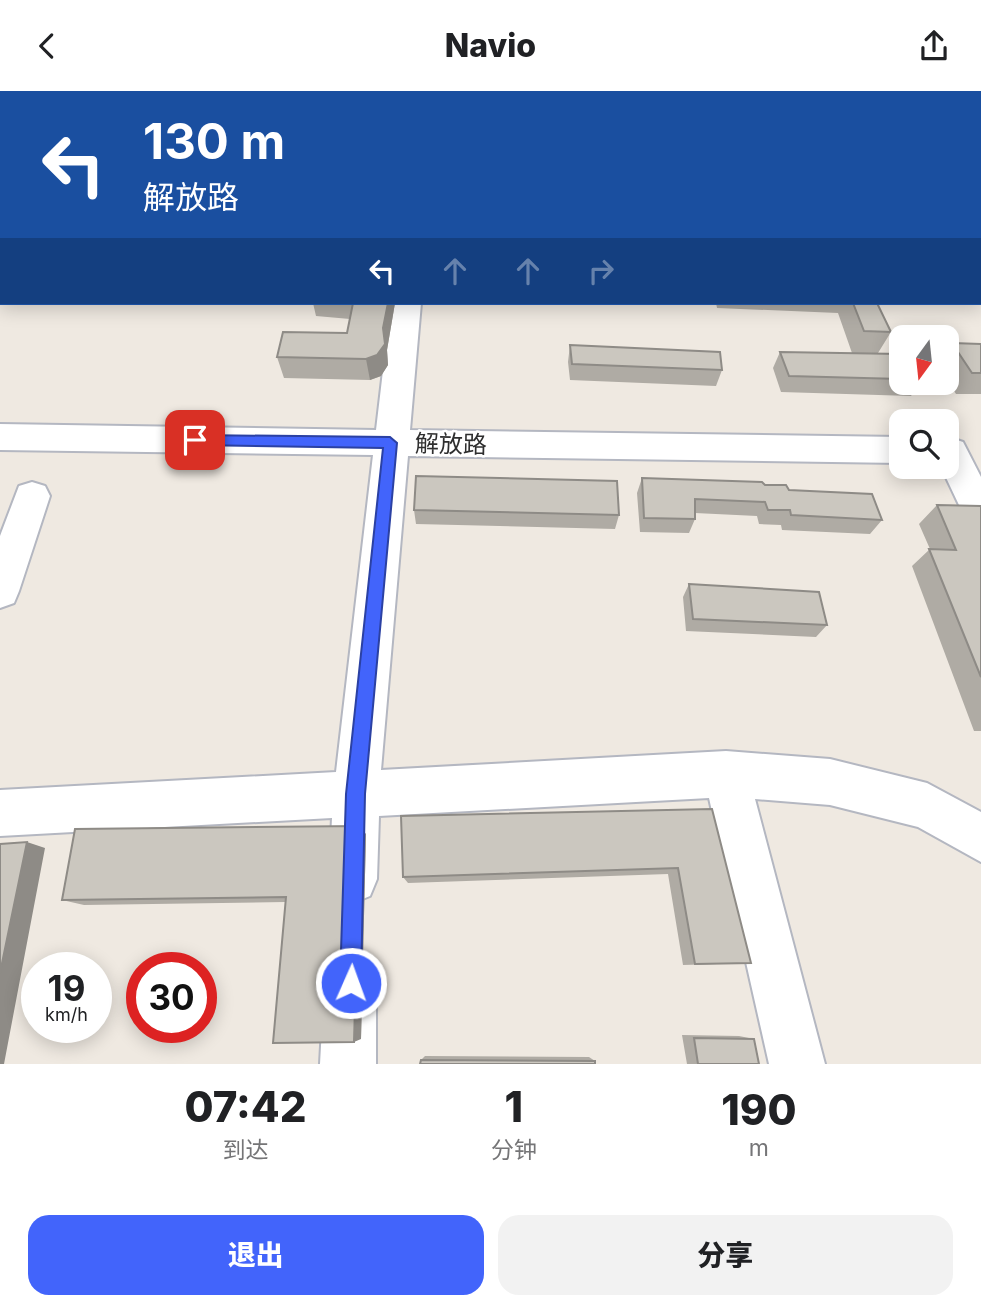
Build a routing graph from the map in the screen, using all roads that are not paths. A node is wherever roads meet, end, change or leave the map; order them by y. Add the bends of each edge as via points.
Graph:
1 (406, 305) edge
2 (0, 437) edge
3 (390, 443) junction
4 (889, 450) edge
5 (960, 451) edge
6 (32, 496) dead end
7 (981, 514) edge
8 (0, 591) edge
9 (726, 774) junction
10 (356, 794) junction
11 (0, 813) edge
12 (981, 838) edge
13 (348, 1064) edge
14 (797, 1064) edge

1 - 3 street
2 - 3 street, 解放路
3 - 4 street, 解放路
3 - 10 street
5 - 7 street
6 - 8 street
9 - 10 street
9 - 12 street via 842,785 926,806
9 - 14 street
10 - 11 street
10 - 13 street

